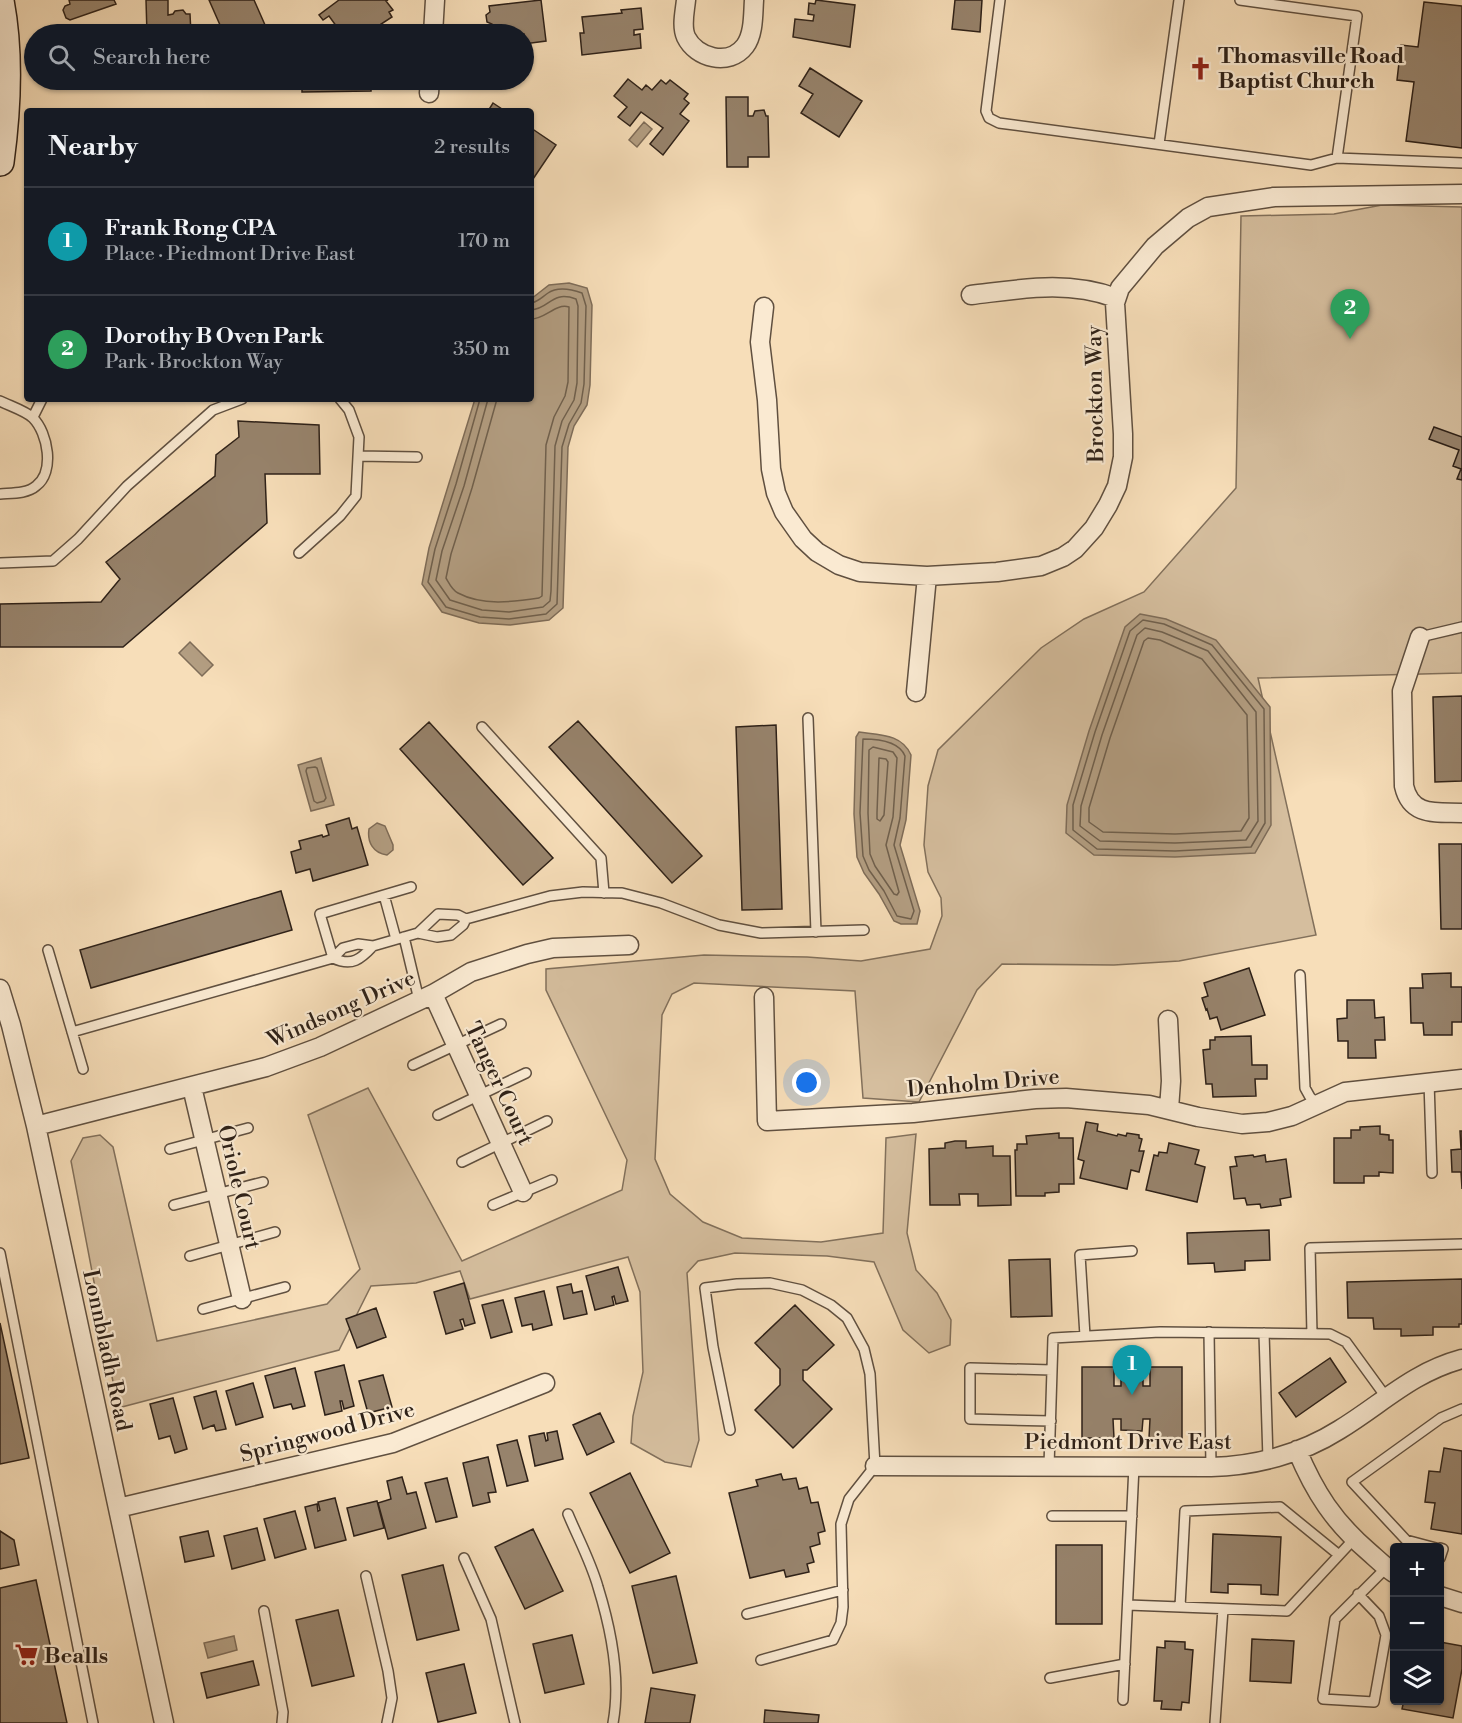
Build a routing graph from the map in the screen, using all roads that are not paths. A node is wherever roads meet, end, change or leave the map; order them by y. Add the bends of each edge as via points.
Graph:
1 (435, 0) edge
2 (686, 0) edge
3 (754, 0) edge
4 (1000, 0) edge
5 (1179, 0) edge
6 (1240, 0) edge
7 (1325, 0) edge
8 (0, 1) edge
9 (1324, 12) junction
10 (434, 24) edge
11 (1158, 144) junction
12 (1337, 158) junction
13 (0, 162) edge
14 (1462, 163) edge
15 (1462, 194) edge
16 (971, 295) dead end
17 (1116, 298) junction
18 (764, 307) dead end
19 (0, 401) edge
20 (40, 402) edge
21 (234, 402) edge
22 (342, 402) edge
23 (33, 417) junction
24 (358, 456) junction
25 (417, 457) dead end
26 (0, 494) edge
27 (299, 553) dead end
28 (0, 562) edge
29 (927, 576) junction
30 (1462, 627) edge
31 (1420, 637) joint
32 (916, 692) dead end
33 (808, 718) dead end
34 (482, 727) dead end
35 (1462, 813) edge
36 (411, 887) dead end
37 (604, 892) junction
38 (384, 895) junction
39 (466, 919) junction
40 (864, 930) dead end
41 (816, 932) junction
42 (418, 933) junction
43 (400, 938) junction
44 (629, 945) dead end
45 (373, 946) junction
46 (48, 951) dead end
47 (333, 958) junction
48 (1300, 975) dead end
49 (0, 989) edge
50 (426, 997) junction
51 (764, 997) dead end
52 (1168, 1020) dead end
53 (501, 1024) dead end
54 (72, 1032) junction
55 (456, 1045) junction
56 (413, 1065) dead end
57 (83, 1069) dead end
58 (526, 1073) dead end
59 (1462, 1079) edge
60 (1429, 1082) junction
61 (192, 1087) junction
62 (479, 1096) junction
63 (1317, 1104) junction
64 (1169, 1109) junction
65 (438, 1115) dead end
66 (547, 1121) dead end
67 (36, 1126) junction
68 (248, 1128) dead end
69 (204, 1139) junction
70 (501, 1143) junction
71 (170, 1149) dead end
72 (462, 1162) dead end
73 (1432, 1173) dead end
74 (552, 1180) dead end
75 (263, 1182) dead end
76 (523, 1192) junction
77 (217, 1194) junction
78 (174, 1205) dead end
79 (493, 1205) dead end
80 (275, 1232) dead end
81 (1462, 1244) edge
82 (229, 1245) junction
83 (1132, 1251) dead end
84 (0, 1253) edge
85 (190, 1256) dead end
86 (285, 1287) dead end
87 (242, 1299) junction
88 (202, 1309) dead end
89 (1209, 1332) junction
90 (1264, 1333) junction
91 (1312, 1334) junction
92 (1085, 1336) junction
93 (1462, 1359) edge
94 (1052, 1370) junction
95 (544, 1383) dead end
96 (1386, 1396) junction
97 (1462, 1409) edge
98 (1051, 1420) junction
99 (730, 1430) dead end
100 (1297, 1450) junction
101 (1268, 1459) junction
102 (875, 1466) junction
103 (1049, 1466) junction
104 (1134, 1466) junction
105 (1211, 1467) junction
106 (118, 1508) junction
107 (568, 1514) dead end
108 (1052, 1516) dead end
109 (1132, 1516) junction
110 (1354, 1539) junction
111 (1418, 1543) edge
112 (1339, 1555) junction
113 (464, 1558) dead end
114 (1390, 1569) edge
115 (1390, 1571) edge
116 (366, 1576) dead end
117 (843, 1590) junction
118 (1358, 1594) junction
119 (1443, 1597) edge
120 (1462, 1604) edge
121 (1128, 1605) junction
122 (1180, 1607) junction
123 (1223, 1609) junction
124 (264, 1611) dead end
125 (747, 1614) dead end
126 (761, 1660) dead end
127 (1125, 1664) junction
128 (1050, 1678) dead end
129 (1123, 1700) dead end
130 (93, 1723) edge
131 (164, 1723) edge
132 (282, 1723) edge
133 (387, 1723) edge
134 (515, 1723) edge
135 (613, 1723) edge
136 (1215, 1723) edge

1 - 10 street
2 - 3 street via 685,35 693,48 714,58 728,57 745,45
4 - 11 lane via 986,111 989,118 999,123
5 - 11 lane
6 - 9 lane
7 - 9 lane
8 - 13 street via 6,70
9 - 12 lane via 1357,16
11 - 12 lane via 1311,165
12 - 14 lane
15 - 17 street, Brockton Way via 1274,197 1208,207 1155,246
16 - 17 street via 1072,286
17 - 29 street, Brockton Way via 1123,457 1117,486 1094,528 1064,557 1041,566
18 - 29 street, Brockton Way via 760,342 771,469 784,512 803,539 839,565 860,572
19 - 23 lane
20 - 23 lane
21 - 28 lane via 213,410 127,486 53,561
22 - 24 lane via 359,436
23 - 26 lane via 46,437 47,469 37,486 20,493
24 - 25 lane
24 - 27 lane via 356,496
29 - 32 street
30 - 31 lane
31 - 35 street via 1402,691 1406,796 1419,809
33 - 41 lane
34 - 37 lane via 601,858
36 - 38 lane
37 - 39 lane via 550,896
37 - 41 lane via 622,893 719,925 761,933
38 - 43 lane
38 - 47 lane via 320,914
39 - 42 lane via 451,935
39 - 42 lane via 438,914
40 - 41 lane
42 - 43 lane
43 - 45 lane
43 - 50 lane
44 - 50 street, Windsong Drive via 553,948 527,954 471,972
45 - 47 lane via 343,948
45 - 47 lane via 352,962
46 - 54 lane
47 - 54 lane
48 - 63 lane via 1305,1088
49 - 67 street, Lonnbladh Road
50 - 55 street, Tanger Court
50 - 61 street, Windsong Drive via 320,1047
51 - 64 street, Denholm Drive via 767,1121 913,1113 1066,1098
52 - 64 street
53 - 55 lane
54 - 57 lane
55 - 56 lane
55 - 62 street, Tanger Court
58 - 62 lane
59 - 60 street, Denholm Drive
60 - 63 street, Denholm Drive via 1345,1092
60 - 73 lane
61 - 67 street, Windsong Drive
61 - 69 street, Oriole Court
62 - 65 lane
62 - 70 street, Tanger Court
63 - 64 street, Denholm Drive via 1292,1116 1242,1124 1197,1118
66 - 70 lane
67 - 106 street, Lonnbladh Road
68 - 69 lane
69 - 71 lane
69 - 77 street, Oriole Court
70 - 72 lane
70 - 76 street, Tanger Court
74 - 76 lane
75 - 77 lane
76 - 79 lane
77 - 78 lane
77 - 82 street, Oriole Court
80 - 82 lane
81 - 91 lane via 1310,1248
82 - 85 lane
82 - 87 street, Oriole Court
83 - 92 lane via 1080,1255
84 - 130 lane
86 - 87 lane
87 - 88 lane
89 - 90 lane
89 - 92 lane
89 - 105 lane
90 - 91 lane
90 - 101 lane
91 - 96 lane via 1330,1334 1346,1342
92 - 94 lane via 1053,1338
93 - 96 street, Piedmont Drive East via 1423,1373
94 - 98 lane
94 - 98 lane via 970,1368 970,1419
95 - 106 street, Springwood Drive via 393,1443
96 - 100 street, Piedmont Drive East via 1339,1430
97 - 111 lane via 1441,1418 1352,1482 1406,1540
98 - 103 lane
99 - 102 lane via 705,1288 770,1283 802,1290 847,1318 864,1349 870,1374
100 - 101 street, Piedmont Drive East
100 - 110 street via 1325,1505
101 - 105 street, Piedmont Drive East
102 - 103 street, Piedmont Drive East
102 - 117 lane via 849,1499 841,1524
103 - 104 street, Piedmont Drive East
104 - 105 street, Piedmont Drive East
104 - 109 lane
106 - 131 street, Lonnbladh Road
107 - 135 lane via 598,1586 609,1632 617,1702
108 - 109 lane
109 - 121 lane
110 - 112 lane
110 - 114 street
112 - 122 lane via 1281,1507 1185,1511
112 - 123 lane via 1287,1611
113 - 134 lane via 491,1619
115 - 118 lane
116 - 133 lane via 392,1698
117 - 125 lane
117 - 126 lane via 841,1623 832,1640
118 - 118 lane via 1335,1619 1323,1699 1374,1702 1386,1635 1379,1616
119 - 120 street
121 - 122 lane
121 - 127 lane
122 - 123 lane
123 - 136 lane
124 - 132 lane
127 - 128 lane
127 - 129 lane

